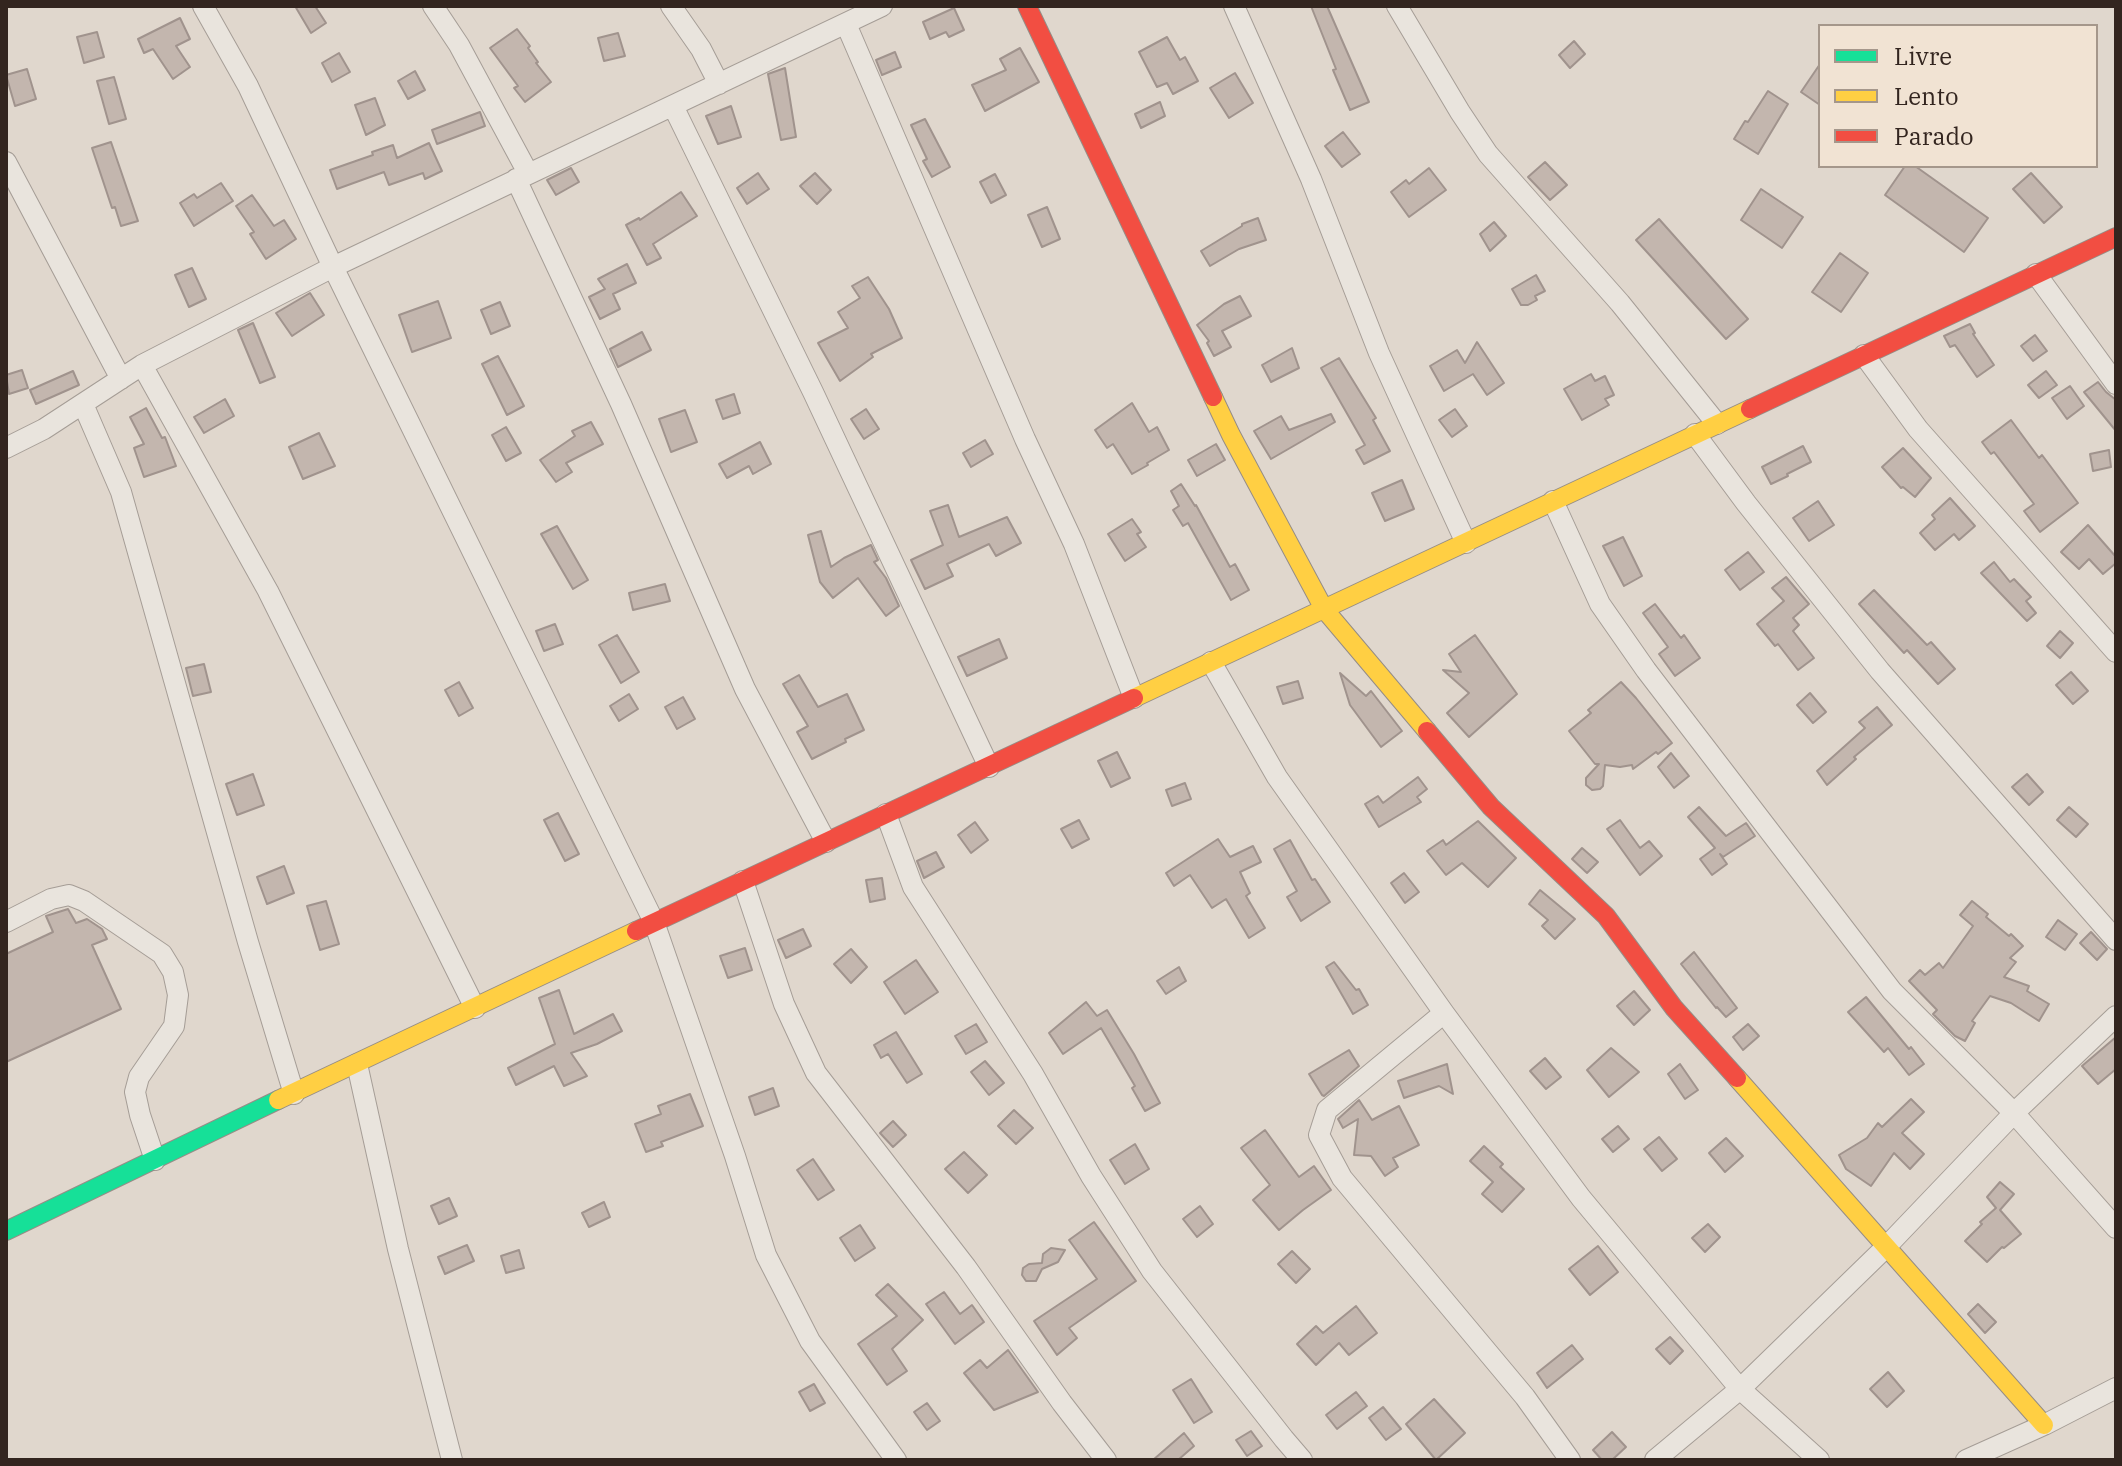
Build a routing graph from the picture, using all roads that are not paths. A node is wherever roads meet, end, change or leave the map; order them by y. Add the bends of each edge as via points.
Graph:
1 (203, 6) edge
2 (433, 6) edge
3 (671, 6) edge
4 (882, 6) edge
5 (1027, 6) edge
6 (1234, 6) edge
7 (1397, 6) edge
8 (846, 24) junction
9 (719, 84) junction
10 (673, 106) junction
11 (6, 162) edge
12 (522, 176) junction
13 (2116, 237) edge
14 (333, 267) junction
15 (2036, 274) junction
16 (1864, 355) junction
17 (142, 365) junction
18 (121, 379) junction
19 (2116, 384) edge
20 (83, 404) junction
21 (1717, 424) junction
22 (1695, 434) junction
23 (6, 448) edge
24 (1553, 501) junction
25 (1466, 543) junction
26 (1324, 609) junction
27 (2116, 652) edge
28 (1211, 662) junction
29 (1134, 698) junction
30 (989, 767) junction
31 (886, 814) junction
32 (826, 842) junction
33 (743, 881) junction
34 (6, 922) edge
35 (654, 922) junction
36 (2116, 940) edge
37 (475, 1008) junction
38 (1444, 1013) junction
39 (2116, 1016) edge
40 (357, 1064) junction
41 (294, 1094) junction
42 (2014, 1113) junction
43 (155, 1160) junction
44 (2116, 1228) edge
45 (6, 1231) edge
46 (1886, 1247) junction
47 (2116, 1388) edge
48 (1740, 1389) junction
49 (2044, 1425) junction
50 (452, 1460) edge
51 (896, 1460) edge
52 (1106, 1460) edge
53 (1302, 1460) edge
54 (1570, 1460) edge
55 (1655, 1460) edge
56 (1819, 1460) edge
57 (1966, 1460) edge

1 - 14 street via 248,86
2 - 12 street via 459,45
3 - 9 street
4 - 8 street
5 - 26 street via 1231,435
6 - 25 street via 1311,179 1379,353
7 - 21 street via 1488,154 1620,303
8 - 9 street
8 - 29 street via 1074,544
9 - 10 street
10 - 12 street
10 - 30 street
11 - 18 street
12 - 14 street
12 - 32 street via 745,689
13 - 15 street
14 - 17 street
14 - 35 street
15 - 16 street
15 - 19 street
16 - 21 street
16 - 27 street via 1918,429
17 - 18 street
17 - 37 street via 268,591
18 - 20 street
20 - 23 street
20 - 41 street via 121,492
21 - 22 street
22 - 24 street
22 - 36 street via 1880,671
24 - 25 street
24 - 42 street via 1600,604 1646,670 1892,991
25 - 26 street
26 - 28 street
26 - 46 street via 1491,807 1606,916 1674,1008
28 - 29 street
28 - 38 street via 1277,777
29 - 30 street
30 - 31 street
31 - 32 street
31 - 53 street via 913,887 1129,1236
32 - 33 street
33 - 35 street
33 - 52 street via 784,1004 816,1073
34 - 43 street via 69,895 162,954 178,995 174,1026 139,1077 135,1092
35 - 37 street
35 - 51 street via 766,1255 810,1341
37 - 40 street
38 - 48 street via 1581,1198
38 - 54 street via 1327,1110 1319,1135 1342,1178 1525,1397
39 - 42 street
40 - 41 street
40 - 50 street
41 - 43 street
42 - 44 street
42 - 46 street
43 - 45 street
46 - 48 street
46 - 49 street
47 - 49 street
48 - 55 street
48 - 56 street
49 - 57 street

